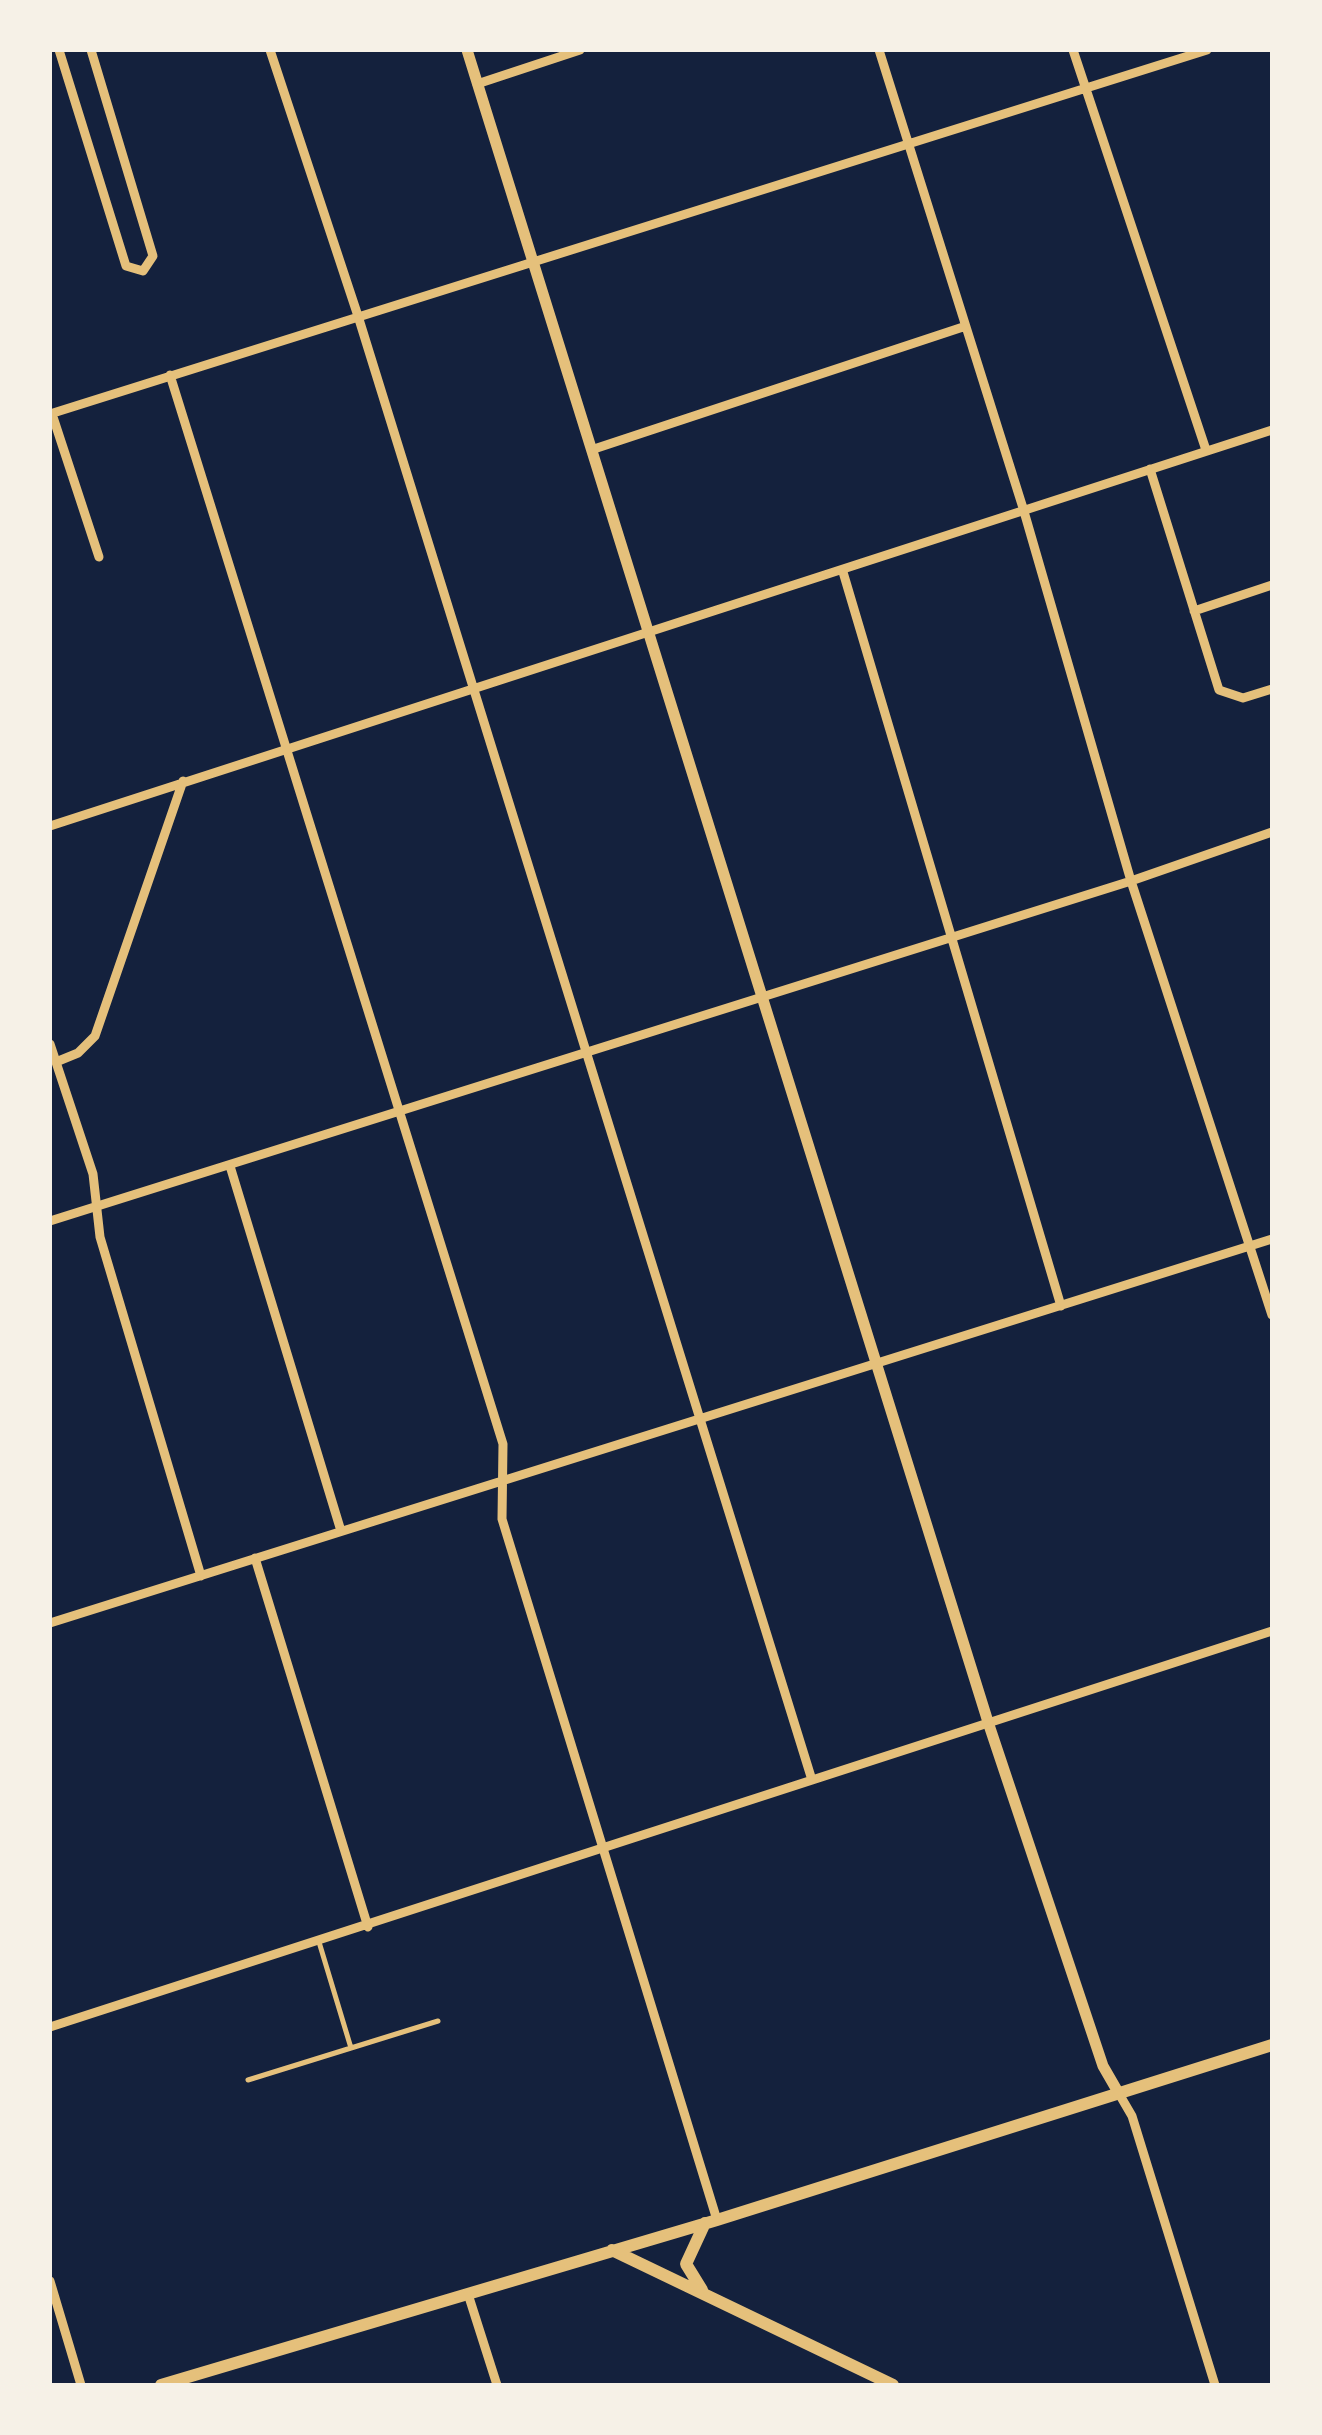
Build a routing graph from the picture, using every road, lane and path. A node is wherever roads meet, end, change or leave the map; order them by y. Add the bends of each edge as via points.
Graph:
1 (58, 50) edge
2 (91, 50) edge
3 (270, 50) edge
4 (467, 50) edge
5 (580, 50) edge
6 (880, 50) edge
7 (1073, 50) edge
8 (1207, 50) edge
9 (477, 84) junction
10 (1085, 88) junction
11 (908, 140) junction
12 (532, 262) junction
13 (358, 316) junction
14 (963, 327) junction
15 (170, 376) junction
16 (51, 414) edge
17 (1272, 430) edge
18 (594, 449) junction
19 (1206, 450) junction
20 (1150, 469) junction
21 (1023, 508) junction
22 (99, 557) dead end
23 (843, 572) junction
24 (1272, 585) edge
25 (1194, 611) junction
26 (652, 632) junction
27 (1272, 689) edge
28 (476, 691) junction
29 (284, 750) junction
30 (183, 781) junction
31 (50, 826) edge
32 (1272, 832) edge
33 (1131, 881) junction
34 (954, 934) junction
35 (764, 996) junction
36 (50, 1044) edge
37 (586, 1053) junction
38 (56, 1062) junction
39 (398, 1112) junction
40 (230, 1166) junction
41 (97, 1206) junction
42 (50, 1221) edge
43 (1272, 1239) edge
44 (1250, 1246) junction
45 (1061, 1306) junction
46 (1272, 1315) edge
47 (878, 1364) junction
48 (702, 1419) junction
49 (503, 1482) junction
50 (342, 1531) junction
51 (255, 1558) junction
52 (201, 1576) junction
53 (50, 1624) edge
54 (1272, 1631) edge
55 (989, 1725) junction
56 (812, 1780) junction
57 (602, 1849) junction
58 (368, 1926) junction
59 (319, 1942) junction
60 (438, 2021) dead end
61 (50, 2027) edge
62 (1272, 2045) edge
63 (351, 2048) junction
64 (248, 2080) dead end
65 (1118, 2092) junction
66 (711, 2221) junction
67 (612, 2250) junction
68 (50, 2281) edge
69 (468, 2294) junction
70 (711, 2298) junction
71 (81, 2385) edge
72 (162, 2385) edge
73 (497, 2385) edge
74 (893, 2385) edge
75 (1215, 2385) edge

1 - 2 street via 126,266 143,271 153,256
3 - 13 street
4 - 9 street
5 - 9 street
6 - 11 street
7 - 10 street
8 - 10 street
9 - 12 street
10 - 11 street
10 - 19 street
11 - 12 street
11 - 14 street
12 - 13 street
12 - 18 street
13 - 15 street
13 - 28 street
14 - 18 street
14 - 21 street
15 - 16 street
15 - 29 street
16 - 22 street
17 - 19 street
18 - 26 street
19 - 20 street
20 - 21 street
20 - 25 street
21 - 23 street
21 - 33 street
23 - 26 street
23 - 34 street
24 - 25 street
25 - 27 street via 1219,690 1243,698
26 - 28 street
26 - 35 street
28 - 29 street
28 - 37 street
29 - 30 street
29 - 39 street
30 - 31 street
30 - 38 street via 95,1036
32 - 33 street
33 - 34 street
33 - 44 street
34 - 35 street
34 - 45 street
35 - 37 street
35 - 47 street
36 - 38 street
37 - 39 street
37 - 48 street
38 - 41 street
39 - 40 street
39 - 49 street via 503,1444
40 - 41 street
40 - 50 street
41 - 42 street
41 - 52 street via 100,1237
43 - 44 street
44 - 45 street
44 - 46 street
45 - 47 street
47 - 48 street
47 - 55 street
48 - 49 street
48 - 56 street
49 - 50 street
49 - 57 street via 502,1519
50 - 51 street
51 - 52 street
51 - 58 street
52 - 53 street
54 - 55 street
55 - 56 street
55 - 65 street via 1103,2066
56 - 57 street
57 - 58 street
57 - 66 street
58 - 59 street
59 - 61 street
59 - 63 lane
60 - 63 lane
62 - 65 main road
63 - 64 lane
65 - 66 main road
65 - 75 street via 1132,2116
66 - 67 main road
66 - 70 main road via 686,2264
67 - 69 main road
67 - 70 main road
68 - 71 street
69 - 72 main road
69 - 73 street
70 - 74 main road

